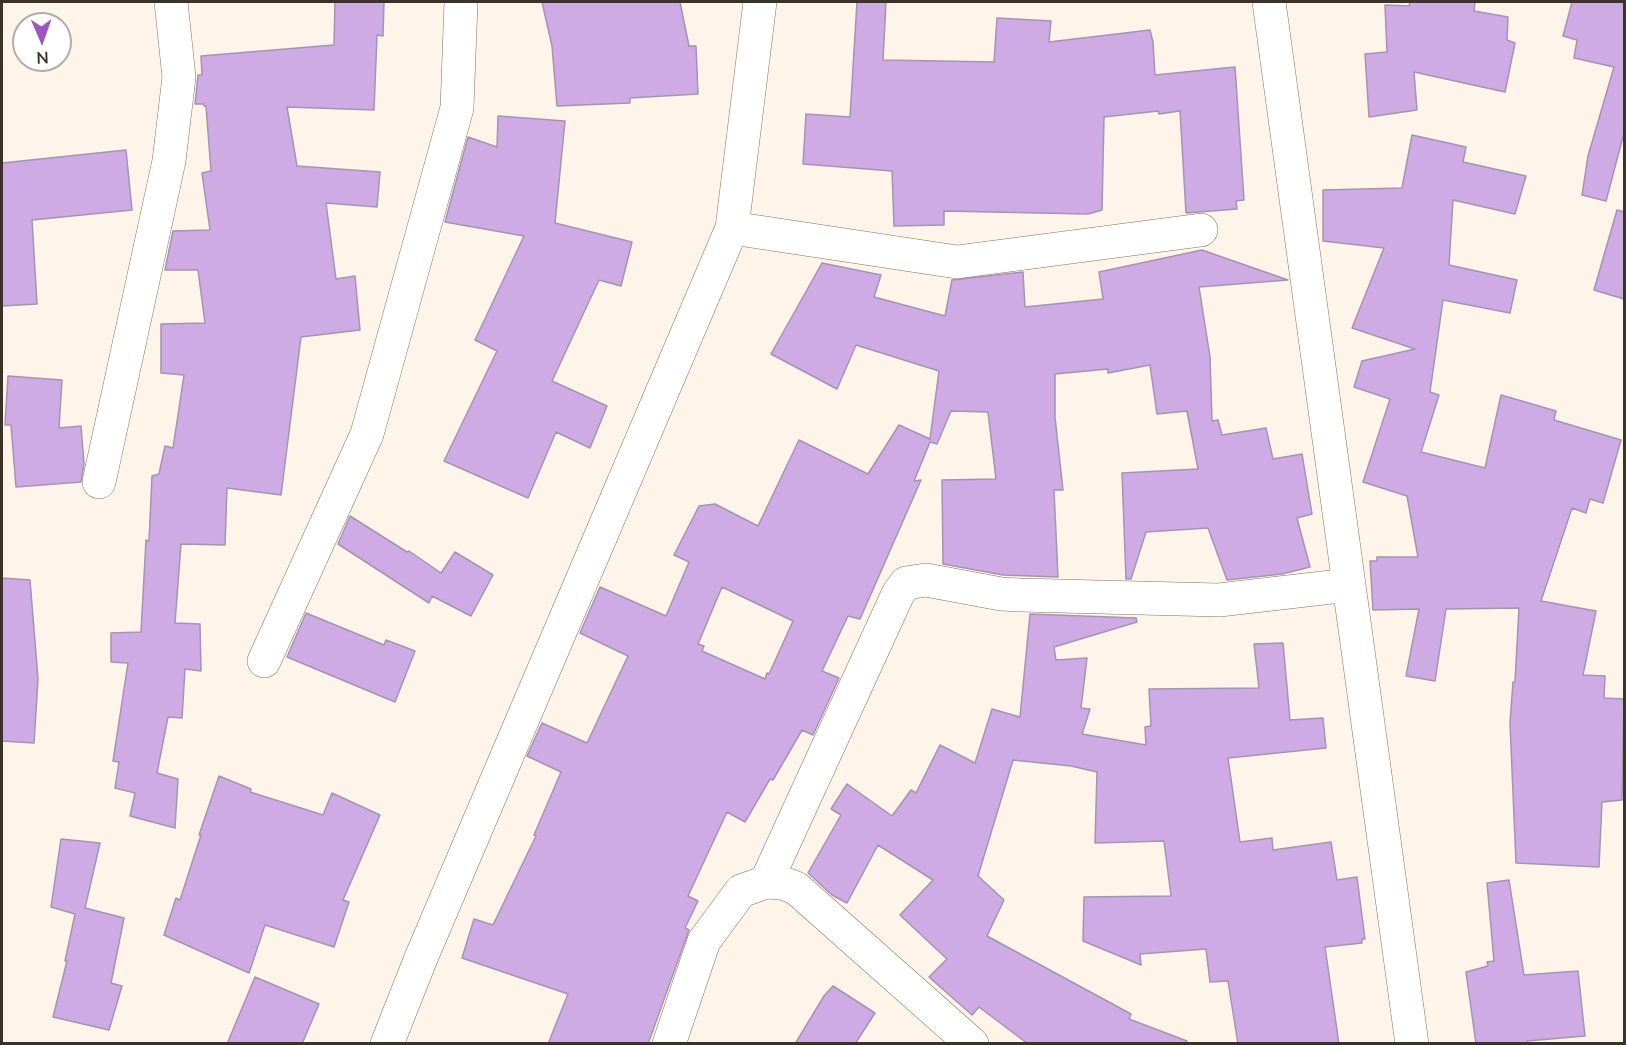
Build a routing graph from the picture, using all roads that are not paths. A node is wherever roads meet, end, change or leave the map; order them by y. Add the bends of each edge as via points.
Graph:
1 (171, 2) edge
2 (461, 2) edge
3 (760, 2) edge
4 (1269, 2) edge
5 (732, 228) junction
6 (1201, 230) dead end
7 (99, 482) dead end
8 (1349, 585) junction
9 (264, 661) dead end
10 (766, 882) junction
11 (387, 1044) edge
12 (669, 1044) edge
13 (972, 1044) edge
14 (1412, 1044) edge

1 - 7 street via 179,77 169,161
2 - 9 street via 457,108 367,434
3 - 5 street
4 - 8 street
5 - 6 street via 957,262
5 - 11 street
8 - 10 street via 1219,600 1020,595 926,580 906,584
8 - 14 street
10 - 12 street via 741,891 704,941
10 - 13 street via 796,888

